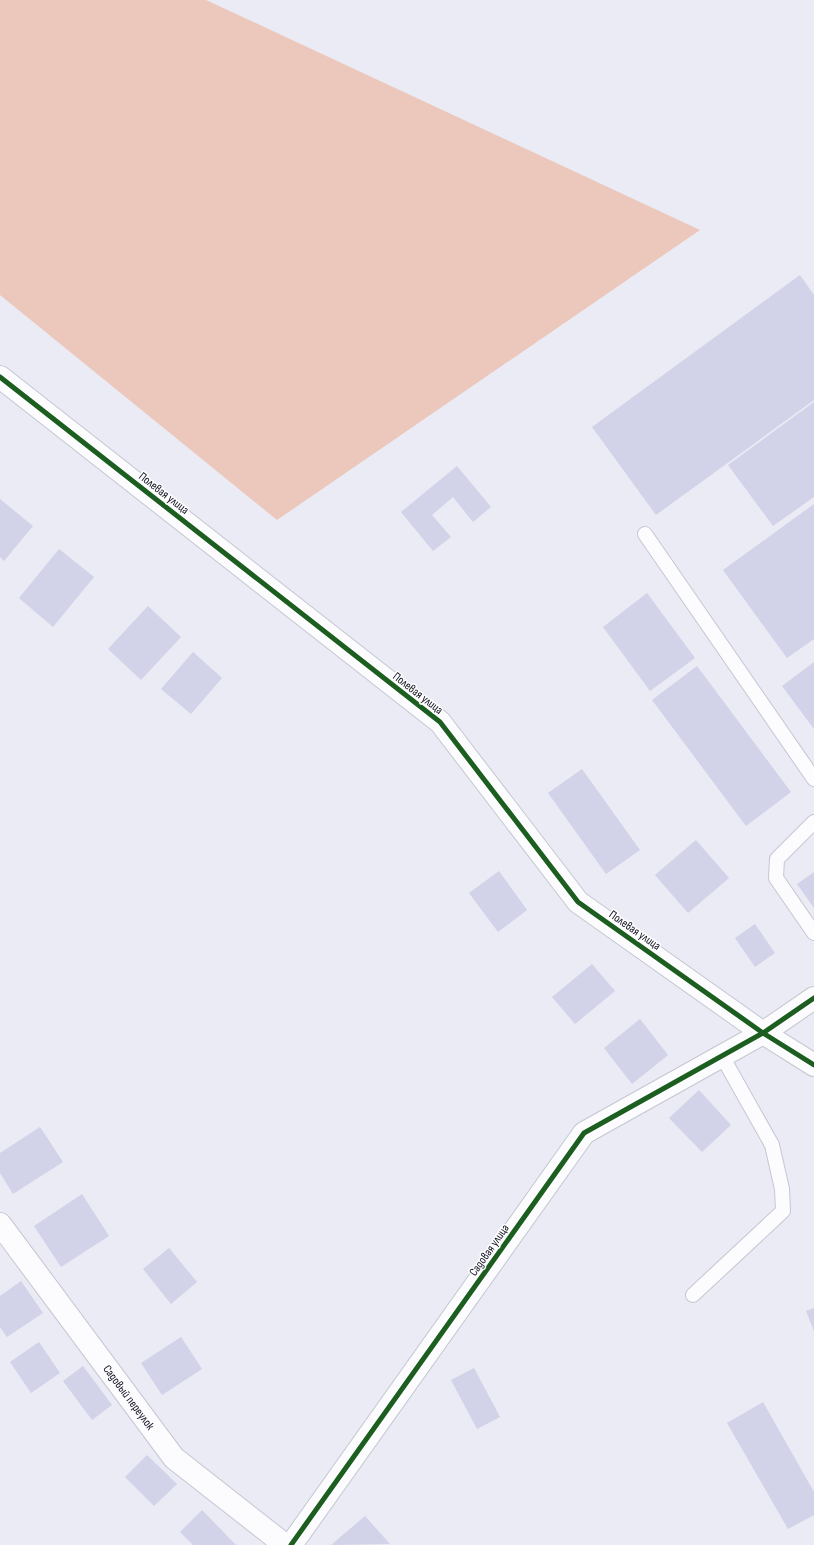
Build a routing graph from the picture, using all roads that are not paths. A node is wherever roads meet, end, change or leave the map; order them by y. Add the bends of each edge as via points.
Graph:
1 (0, 377) edge
2 (645, 534) dead end
3 (814, 780) edge
4 (814, 822) edge
5 (814, 933) edge
6 (814, 998) edge
7 (762, 1033) junction
8 (722, 1056) junction
9 (814, 1065) edge
10 (0, 1224) edge
11 (693, 1295) dead end
12 (285, 1545) edge
13 (291, 1545) edge

1 - 7 street, Полевая улица via 440,722 578,902
2 - 3 lane
4 - 5 lane via 777,859 776,878
6 - 7 street, Садовая улица
7 - 8 street, Садовая улица
7 - 9 street, Полевая улица
8 - 11 lane via 772,1146 782,1189 783,1211
8 - 13 street, Садовая улица via 584,1133
10 - 12 street, Садовый переулок via 174,1458

